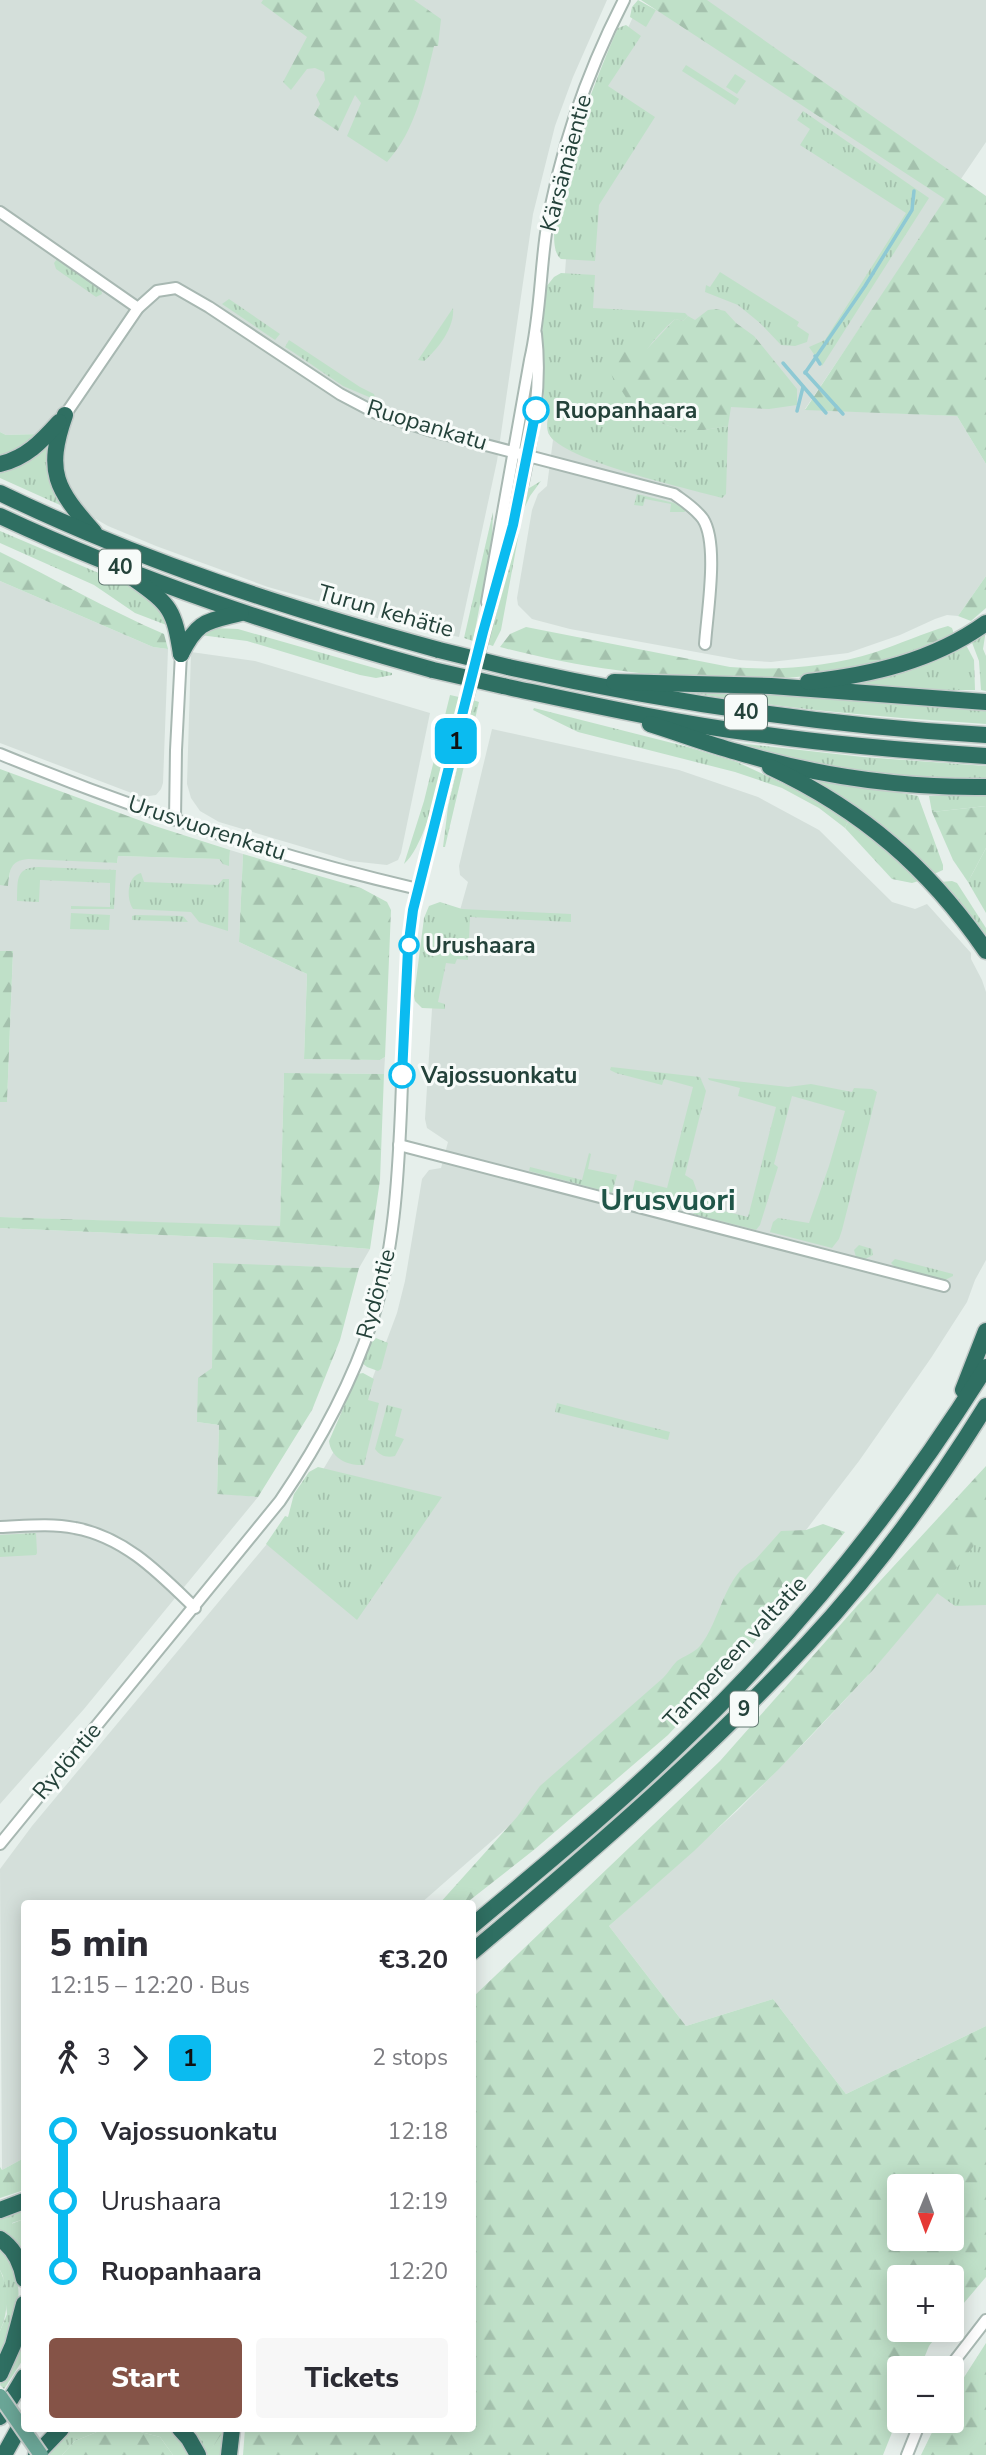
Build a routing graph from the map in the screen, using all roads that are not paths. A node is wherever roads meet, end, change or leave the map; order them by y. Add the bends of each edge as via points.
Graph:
1 (624, 0) edge
2 (0, 212) edge
3 (138, 308) junction
4 (536, 334) junction
5 (65, 415) junction
6 (513, 451) junction
7 (528, 455) junction
8 (0, 464) edge
9 (0, 493) edge
10 (0, 516) edge
11 (99, 538) junction
12 (115, 566) junction
13 (242, 613) junction
14 (986, 623) edge
15 (483, 632) junction
16 (705, 643) dead end
17 (181, 654) junction
18 (573, 681) junction
19 (771, 687) junction
20 (986, 702) edge
21 (599, 707) junction
22 (986, 735) edge
23 (739, 753) junction
24 (0, 754) edge
25 (986, 756) edge
26 (986, 787) edge
27 (175, 820) junction
28 (418, 889) junction
29 (986, 951) edge
30 (399, 1145) junction
31 (944, 1286) dead end
32 (986, 1331) edge
33 (986, 1367) edge
34 (986, 1406) edge
35 (950, 1424) junction
36 (0, 1527) edge
37 (195, 1608) junction
38 (0, 1844) edge
39 (476, 1923) edge
40 (476, 1949) edge
41 (21, 2202) edge
42 (0, 2210) edge
43 (0, 2239) edge
44 (21, 2269) edge
45 (21, 2315) edge
46 (986, 2320) edge
47 (958, 2356) edge
48 (0, 2374) edge
49 (21, 2382) edge
50 (0, 2396) edge
51 (0, 2417) edge
52 (21, 2424) edge
53 (21, 2429) edge
54 (23, 2432) edge
55 (58, 2432) edge
56 (183, 2432) edge
57 (232, 2432) edge
58 (916, 2433) edge
59 (4, 2455) edge
60 (38, 2455) edge
61 (198, 2455) edge
62 (229, 2455) edge
63 (907, 2455) edge

1 - 4 street, Kärsämäentie via 586,88 559,174 547,230
2 - 3 street
3 - 5 street, Ruopankatu
3 - 6 street, Ruopankatu via 157,291 177,288 376,414
4 - 6 street, Kärsämäentie
4 - 7 street, Kärsämäentie via 538,389
5 - 8 highway via 29,452
5 - 11 highway via 55,448 58,483 67,502
6 - 7 street, Ruopankatu
6 - 15 street, Rydöntie
7 - 15 street, Rydöntie
7 - 16 street, Ruopankatu via 674,494 691,506 704,521 711,551
9 - 11 highway, Turun kehätie / 40
10 - 12 highway, Turun kehätie / 40
11 - 18 highway, Turun kehätie / 40, bridge via 255,596 439,650
12 - 13 highway, Turun kehätie / 40
12 - 17 highway via 165,602 176,624
13 - 17 highway via 196,628
13 - 21 highway, Turun kehätie / 40, bridge via 433,670
14 - 19 highway via 946,647 886,670
15 - 28 street, Rydöntie
17 - 27 street
18 - 19 highway
18 - 22 highway, Turun kehätie / 40 via 760,714
19 - 20 highway
21 - 23 highway
21 - 25 highway, Turun kehätie / 40 via 757,734
23 - 26 highway via 885,782
23 - 29 highway via 828,797 881,834 931,880
24 - 27 street, Urusvuorenkatu
27 - 28 street, Urusvuorenkatu
28 - 30 street, Rydöntie via 408,949
30 - 31 street
30 - 37 street, Rydöntie via 388,1253 373,1319 350,1378 280,1501
32 - 35 highway
33 - 35 highway, Tampereen valtatie / 9
34 - 40 highway, Tampereen valtatie / 9 via 917,1510 809,1642 637,1812
35 - 39 highway, Tampereen valtatie / 9 via 896,1500 796,1624 676,1748
36 - 37 street via 44,1525 103,1536 137,1555
37 - 38 street, Rydöntie
41 - 42 highway
43 - 44 highway via 8,2244
45 - 48 highway
46 - 47 street
49 - 51 highway
50 - 53 main road, bridge
52 - 59 highway
54 - 60 main road, bridge
55 - 60 highway
56 - 61 highway
57 - 62 highway
58 - 63 street

